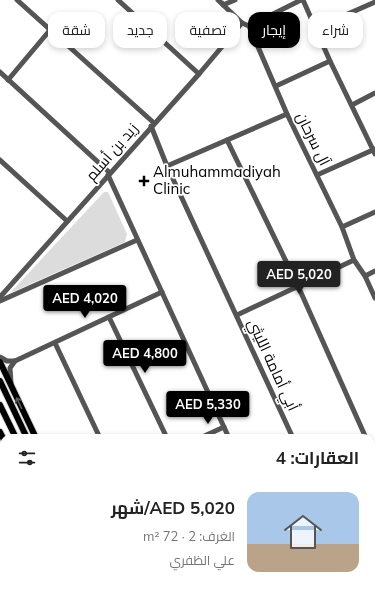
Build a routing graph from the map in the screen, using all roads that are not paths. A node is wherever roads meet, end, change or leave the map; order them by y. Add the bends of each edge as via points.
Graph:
1 (16, 0) edge
2 (118, 0) edge
3 (219, 0) edge
4 (235, 0) edge
5 (302, 0) edge
6 (293, 2) edge
7 (375, 2) edge
8 (223, 5) junction
9 (275, 12) edge
10 (308, 12) edge
11 (352, 12) edge
12 (242, 23) junction
13 (248, 26) edge
14 (48, 28) edge
15 (48, 32) edge
16 (70, 48) edge
17 (259, 48) edge
18 (324, 48) edge
19 (330, 61) junction
20 (0, 72) edge
21 (199, 74) junction
22 (8, 80) junction
23 (276, 86) junction
24 (375, 93) edge
25 (352, 104) junction
26 (287, 114) junction
27 (152, 124) junction
28 (227, 140) junction
29 (374, 151) edge
30 (0, 160) edge
31 (167, 166) junction
32 (109, 174) junction
33 (317, 175) junction
34 (375, 212) edge
35 (67, 221) junction
36 (342, 227) junction
37 (137, 240) junction
38 (354, 260) junction
39 (375, 272) edge
40 (365, 276) junction
41 (298, 286) junction
42 (162, 292) junction
43 (0, 297) edge
44 (375, 298) edge
45 (0, 301) edge
46 (237, 315) junction
47 (109, 317) junction
48 (55, 343) junction
49 (0, 357) edge
50 (15, 361) junction
51 (0, 362) edge
52 (0, 381) edge
53 (11, 385) junction
54 (0, 405) edge
55 (224, 427) junction
56 (14, 434) edge
57 (25, 434) edge
58 (34, 434) edge
59 (98, 434) edge
60 (165, 434) edge
61 (209, 434) edge
62 (227, 434) edge
63 (291, 434) edge
64 (364, 434) edge

1 - 14 street
2 - 21 street
3 - 8 street
4 - 8 street
5 - 6 street
5 - 10 street
6 - 9 street
7 - 11 street
8 - 12 street
12 - 13 street
12 - 21 street, زيد بن أسلم
15 - 22 street
16 - 27 street
17 - 23 street, آل سرحان
18 - 19 street
19 - 23 street
19 - 25 street
20 - 22 street
21 - 27 street, زيد بن أسلم
22 - 32 street
23 - 26 street, آل سرحان
24 - 25 street
25 - 29 street
26 - 28 street
26 - 33 street, آل سرحان
27 - 31 street, أبي أمامة الليثي
27 - 32 street, زيد بن أسلم
28 - 31 street
28 - 41 street
29 - 33 street
30 - 35 street
31 - 46 street, أبي أمامة الليثي
32 - 35 street, زيد بن أسلم
32 - 37 street
33 - 36 street, آل سرحان
34 - 36 street
35 - 43 street, زيد بن أسلم
36 - 38 street, آل سرحان
37 - 42 street
37 - 45 street
38 - 40 street, آل سرحان
38 - 41 street
39 - 40 street
40 - 44 street, آل سرحان
41 - 46 street
41 - 64 street
42 - 47 street
42 - 55 street
46 - 63 street, أبي أمامة الليثي
47 - 48 street
47 - 60 street
48 - 50 street
48 - 59 street
49 - 50 street via 7,361
50 - 53 street via 10,368
51 - 53 main road
52 - 57 main road
58 -> 53 main road
54 - 56 main road
55 - 61 street
55 - 62 street

